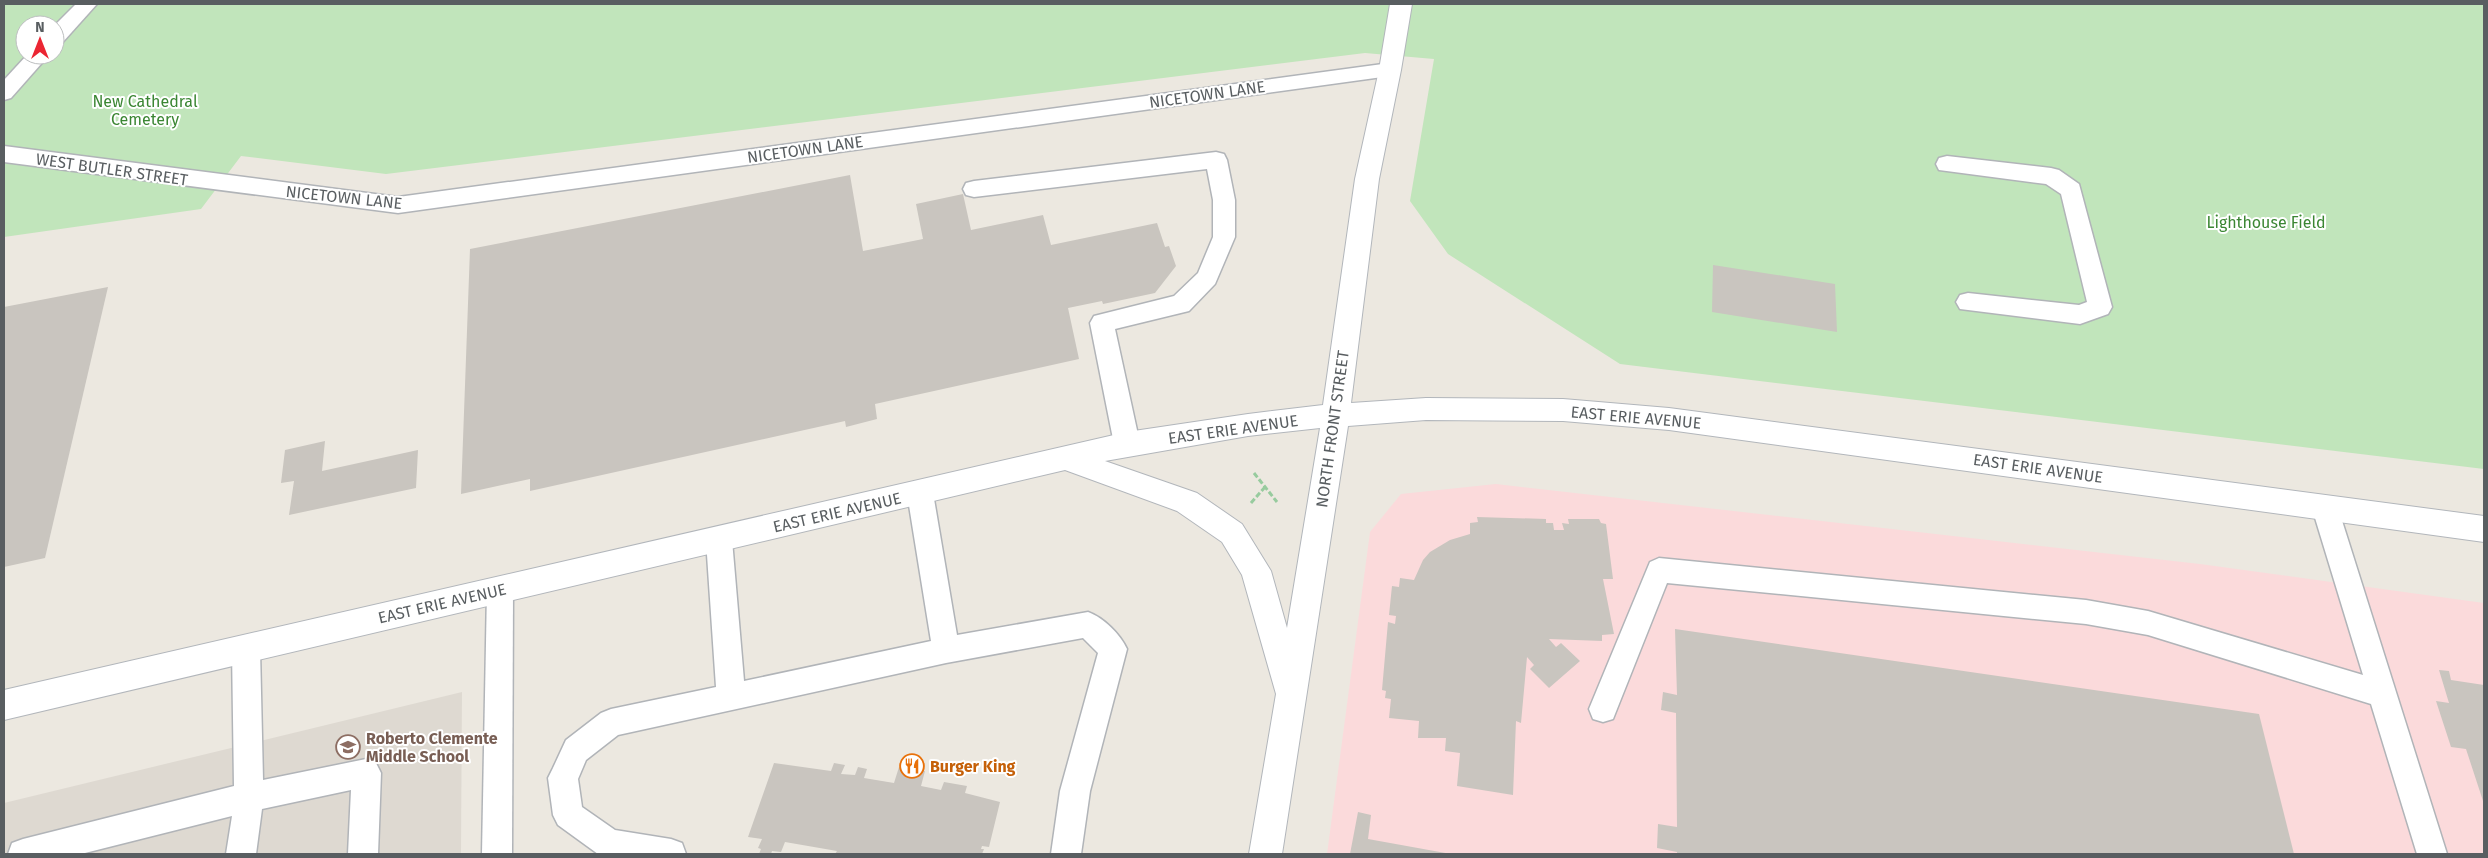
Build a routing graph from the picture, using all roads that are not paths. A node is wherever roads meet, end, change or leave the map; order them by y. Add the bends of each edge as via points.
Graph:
1 (87, 4) edge
2 (1401, 4) edge
3 (65, 27) edge
4 (30, 65) edge
5 (1390, 70) junction
6 (4, 93) edge
7 (4, 154) edge
8 (1947, 164) dead end
9 (220, 184) joint
10 (974, 189) dead end
11 (1968, 302) dead end
12 (1335, 415) junction
13 (1127, 444) junction
14 (1066, 459) junction
15 (920, 492) junction
16 (2325, 508) junction
17 (2484, 529) edge
18 (718, 540) junction
19 (500, 590) junction
20 (246, 649) junction
21 (946, 650) junction
22 (2382, 694) junction
23 (731, 697) junction
24 (1291, 697) junction
25 (4, 705) edge
26 (1603, 709) dead end
27 (249, 797) junction
28 (23, 854) edge
29 (242, 854) edge
30 (363, 854) edge
31 (497, 854) edge
32 (671, 854) edge
33 (1066, 854) edge
34 (1266, 854) edge
35 (2432, 854) edge

1 - 3 lane
2 - 5 main road, NORTH FRONT STREET
4 - 6 lane
5 - 9 lane, NICETOWN LANE via 398,205
5 - 12 main road, NORTH FRONT STREET via 1367,179
7 - 9 lane, WEST BUTLER STREET
8 - 11 lane via 2051,176 2071,190 2100,307 2080,315
10 - 13 lane via 1216,160 1224,200 1224,236 1207,278 1181,304 1102,323
12 - 13 main road, EAST ERIE AVENUE
12 - 16 main road, EAST ERIE AVENUE via 1475,408 1563,410 1669,419
12 - 24 main road, NORTH FRONT STREET
13 - 14 main road, EAST ERIE AVENUE
14 - 15 main road, EAST ERIE AVENUE
14 - 24 main road via 1187,502 1232,533 1256,571
15 - 18 main road, EAST ERIE AVENUE
15 - 21 lane
16 - 17 main road, EAST ERIE AVENUE
16 - 22 lane
18 - 19 main road, EAST ERIE AVENUE
18 - 23 lane
19 - 20 main road, EAST ERIE AVENUE
19 - 31 lane
20 - 25 main road, EAST ERIE AVENUE
20 - 27 lane
21 - 23 lane
21 - 33 lane via 1088,625 1113,649 1075,791
22 - 26 lane via 2148,623 2086,612 1659,570
22 - 35 lane
23 - 32 lane via 611,723 576,750 563,778 568,815 609,844
24 - 34 main road, NORTH FRONT STREET
27 - 28 lane
27 - 29 lane
27 - 30 lane via 366,773

